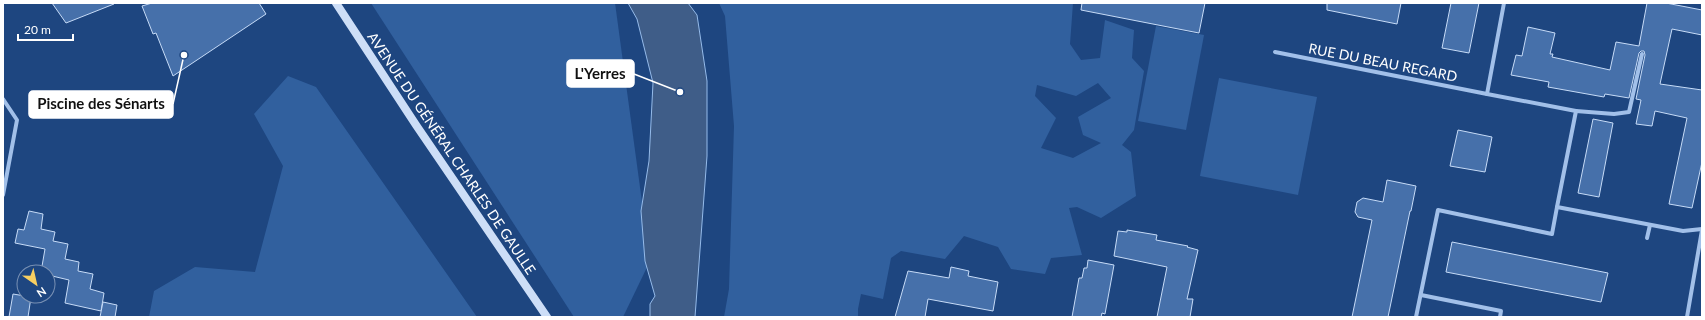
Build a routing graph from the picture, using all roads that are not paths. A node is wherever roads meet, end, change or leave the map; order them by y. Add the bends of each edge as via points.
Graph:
1 (336, 3) edge
2 (1504, 3) edge
3 (1275, 52) dead end
4 (1642, 54) dead end
5 (1486, 94) junction
6 (3, 99) edge
7 (1576, 111) junction
8 (3, 195) edge
9 (1557, 206) junction
10 (1650, 225) junction
11 (1702, 230) edge
12 (1647, 238) dead end
13 (1421, 295) junction
14 (547, 317) edge
15 (1416, 317) edge
16 (1500, 317) edge
17 (1687, 317) edge

1 - 14 main road, AVENUE DU GÉNÉRAL CHARLES DE GAULLE
2 - 5 street
3 - 5 street, RUE DU BEAU REGARD
4 - 7 street, RUE DU BEAU REGARD via 1629,112 1614,114
5 - 7 street, RUE DU BEAU REGARD
6 - 8 street via 17,120
7 - 9 street
9 - 10 street
9 - 13 street via 1552,234 1438,210
10 - 11 street via 1683,231
10 - 12 street
11 - 17 street
13 - 15 street
13 - 16 street via 1501,311

